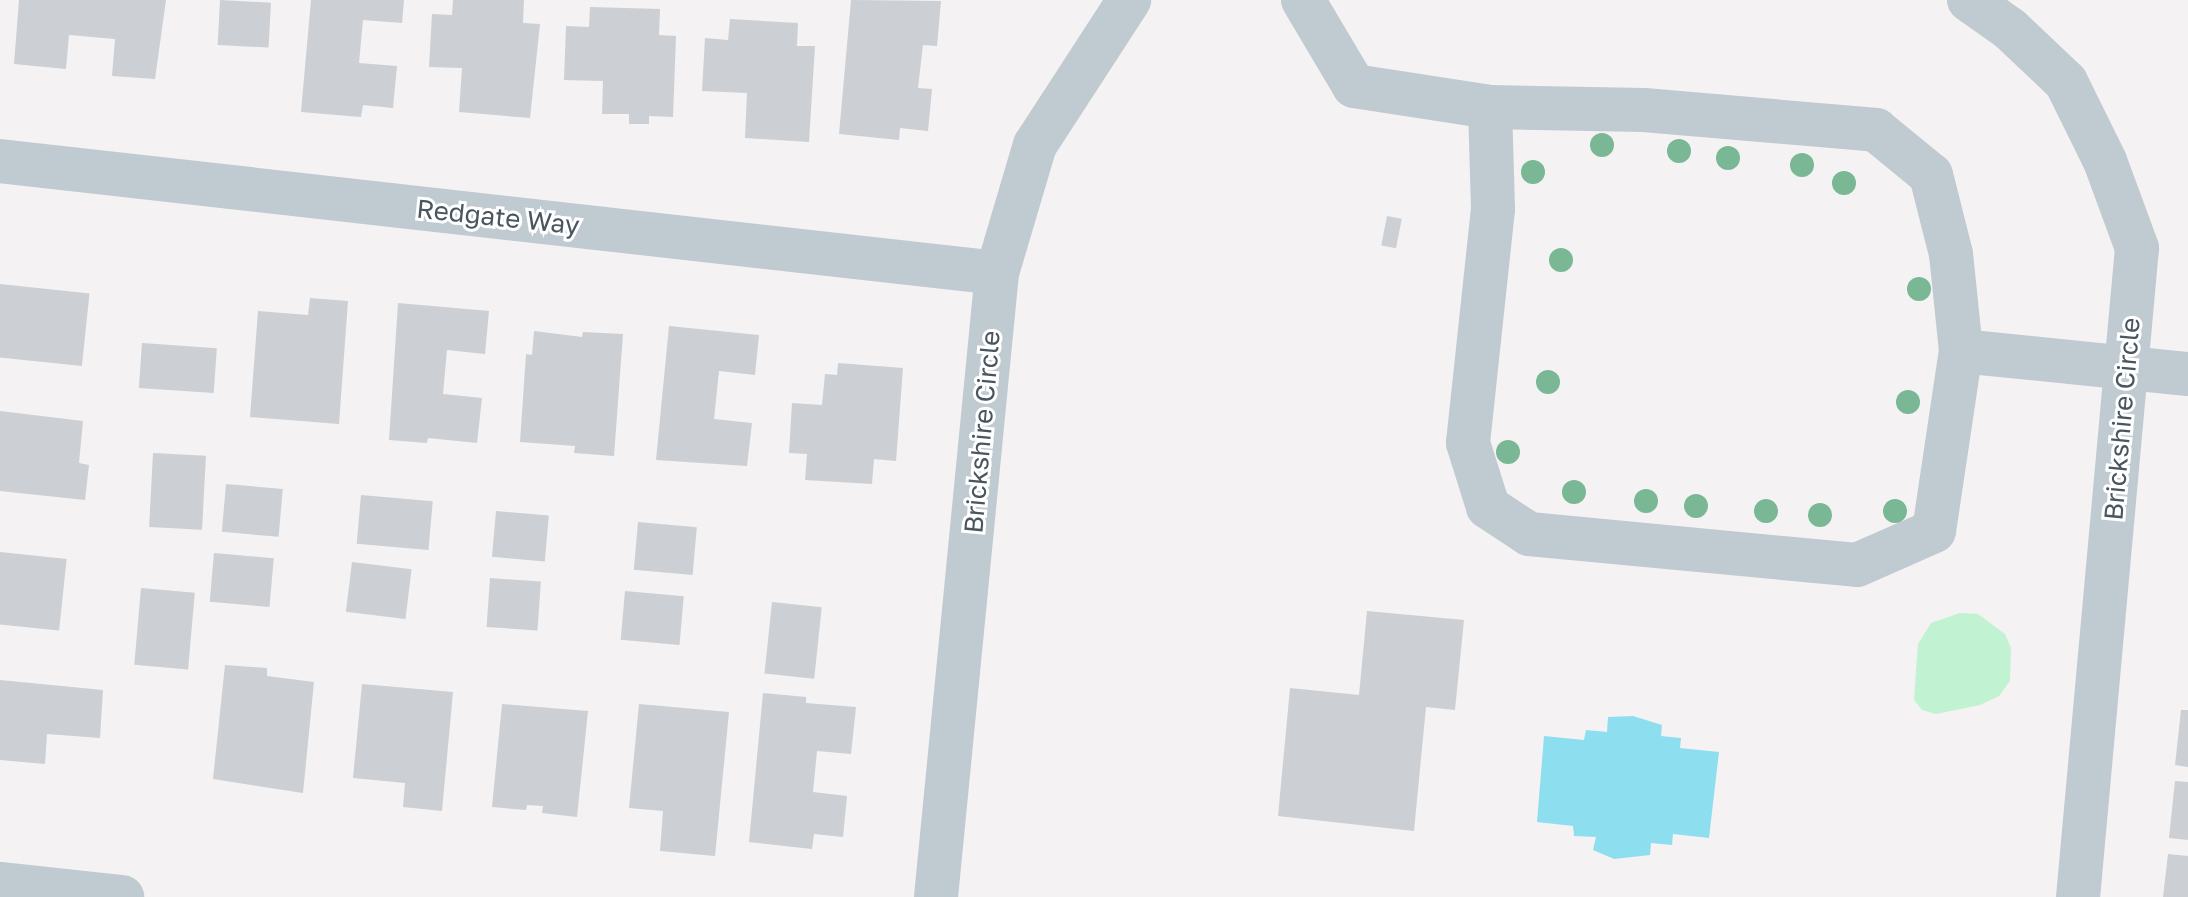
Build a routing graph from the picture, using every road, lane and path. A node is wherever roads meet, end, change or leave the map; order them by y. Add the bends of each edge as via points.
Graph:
1 (1129, 0) edge
2 (1303, 0) edge
3 (1969, 0) edge
4 (1490, 107) junction
5 (0, 161) edge
6 (997, 273) junction
7 (1961, 351) junction
8 (2126, 367) junction
9 (2188, 374) edge
10 (0, 884) edge
11 (122, 897) edge
12 (936, 897) edge
13 (2078, 897) edge

1 - 6 street, Brickshire Circle via 1035,145
2 - 4 street via 1354,86
3 - 8 street, Brickshire Circle via 2010,29 2066,82 2105,161 2137,248
4 - 7 street via 1644,110 1876,130 1931,175 1951,254
4 - 7 street via 1493,209 1468,443 1488,507 1529,534 1857,565 1934,531
5 - 6 street, Redgate Way
6 - 12 street, Brickshire Circle
7 - 8 street
8 - 9 street
8 - 13 street, Brickshire Circle
10 - 11 street

